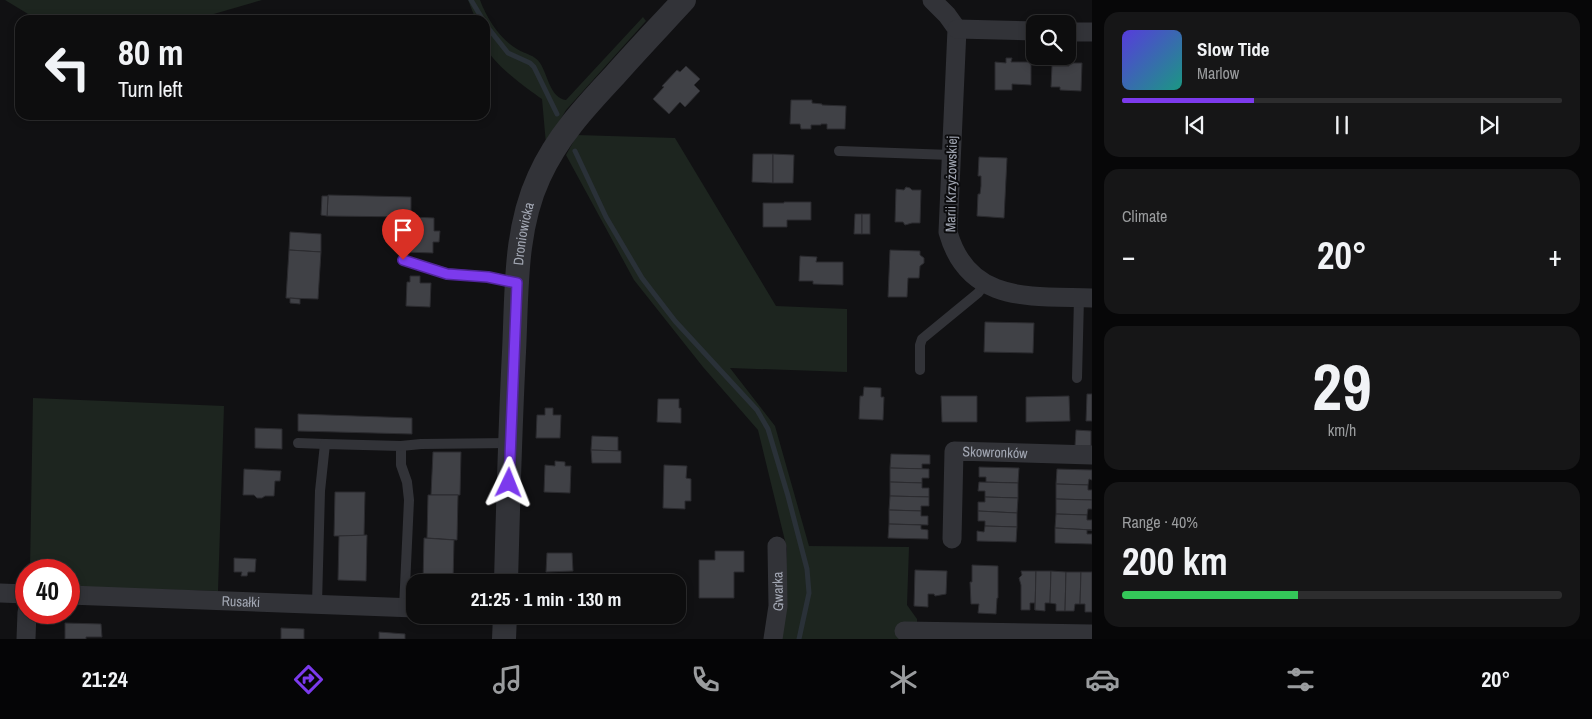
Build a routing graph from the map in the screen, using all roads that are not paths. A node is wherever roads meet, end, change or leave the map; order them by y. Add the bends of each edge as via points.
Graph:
1 (684, 0) edge
2 (932, 0) edge
3 (957, 29) junction
4 (1026, 31) edge
5 (1076, 32) edge
6 (1092, 32) edge
7 (839, 151) dead end
8 (951, 155) junction
9 (403, 260) dead end
10 (517, 283) junction
11 (985, 284) junction
12 (1086, 298) edge
13 (920, 370) dead end
14 (1077, 378) dead end
15 (298, 443) dead end
16 (510, 443) junction
17 (325, 444) junction
18 (400, 446) junction
19 (1092, 455) edge
20 (952, 539) dead end
21 (777, 546) dead end
22 (410, 574) edge
23 (506, 574) edge
24 (0, 593) edge
25 (15, 594) edge
26 (80, 595) edge
27 (317, 604) junction
28 (406, 608) edge
29 (27, 624) edge
30 (505, 624) edge
31 (904, 631) dead end
32 (1092, 634) edge
33 (26, 639) edge
34 (504, 639) edge
35 (774, 639) edge

1 - 10 street, Droniowicka via 576,116 555,149 528,207
2 - 3 street
3 - 4 street
3 - 8 street, Marii Krzyżowskiej
5 - 6 street
7 - 8 lane
8 - 11 street, Marii Krzyżowskiej via 950,240 960,263
9 - 10 lane via 447,274
10 - 16 street, Droniowicka
11 - 12 street, Marii Krzyżowskiej via 1015,294
11 - 13 lane via 922,339
12 - 14 lane
15 - 17 lane
16 - 18 lane
16 - 23 street, Droniowicka
17 - 18 lane
17 - 27 lane via 320,491
18 - 22 lane via 409,500
19 - 20 street, Skowronków via 954,451
21 - 35 street, Gwarka
24 - 25 street
26 - 27 street, Rusałki
27 - 28 street, Rusałki
29 - 33 street
30 - 34 street
31 - 32 street

